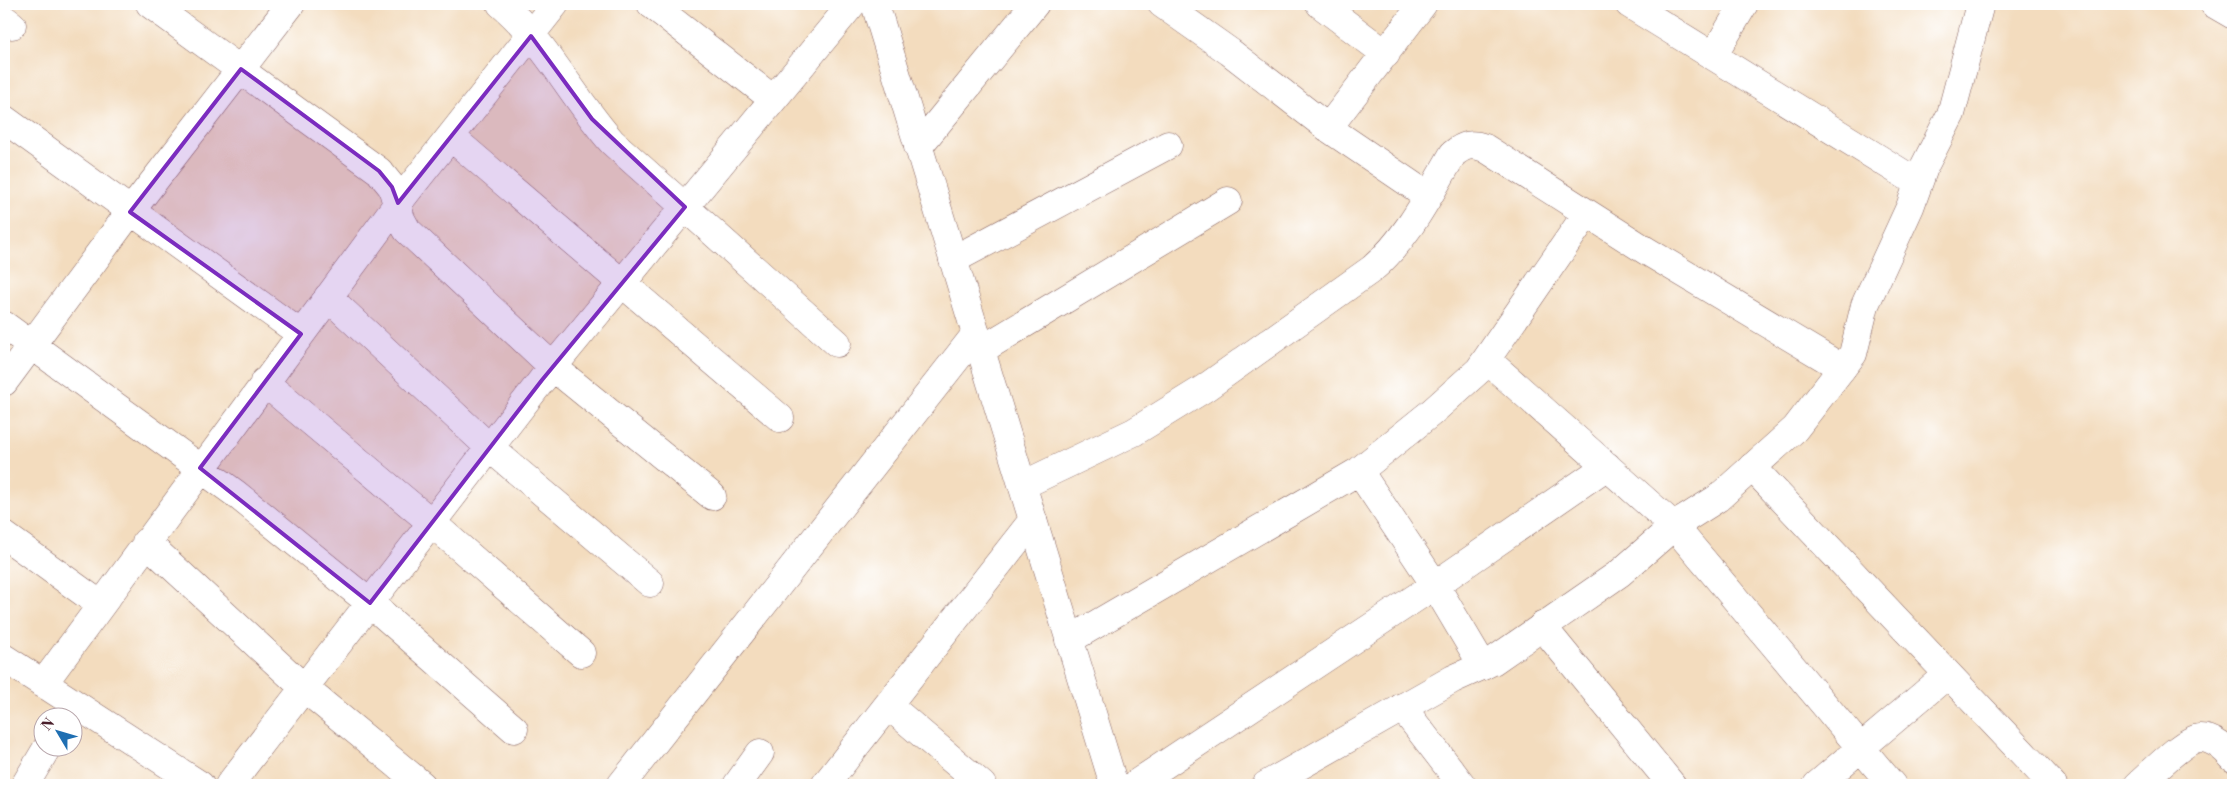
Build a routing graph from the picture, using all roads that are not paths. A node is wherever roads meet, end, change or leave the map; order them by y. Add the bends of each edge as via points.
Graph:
1 (150, 4) edge
2 (291, 4) edge
3 (501, 4) edge
4 (555, 4) edge
5 (651, 4) edge
6 (852, 4) edge
7 (874, 4) edge
8 (1036, 4) edge
9 (1162, 4) edge
10 (1320, 4) edge
11 (1423, 4) edge
12 (1629, 4) edge
13 (1744, 4) edge
14 (1980, 4) edge
15 (2214, 4) edge
16 (2233, 15) edge
17 (531, 36) junction
18 (1386, 54) junction
19 (1713, 56) junction
20 (241, 69) junction
21 (773, 99) junction
22 (4, 119) edge
23 (1328, 128) junction
24 (451, 137) junction
25 (1168, 145) dead end
26 (918, 147) junction
27 (1918, 183) junction
28 (1428, 196) junction
29 (1228, 202) dead end
30 (398, 203) junction
31 (685, 207) junction
32 (130, 212) junction
33 (1587, 213) junction
34 (953, 260) junction
35 (621, 284) junction
36 (328, 297) junction
37 (4, 325) edge
38 (301, 334) junction
39 (978, 342) junction
40 (836, 343) dead end
41 (30, 344) junction
42 (1487, 360) junction
43 (553, 367) junction
44 (1842, 368) junction
45 (4, 382) edge
46 (264, 382) junction
47 (780, 418) dead end
48 (490, 448) junction
49 (1607, 466) junction
50 (1752, 467) junction
51 (200, 468) junction
52 (1359, 471) junction
53 (1022, 485) junction
54 (712, 496) dead end
55 (1033, 520) junction
56 (432, 523) junction
57 (1674, 526) junction
58 (4, 535) edge
59 (146, 542) junction
60 (650, 583) dead end
61 (1435, 584) junction
62 (370, 603) junction
63 (100, 605) junction
64 (1542, 626) junction
65 (1070, 640) junction
66 (581, 654) dead end
67 (4, 658) edge
68 (1483, 666) junction
69 (1948, 674) junction
70 (43, 684) junction
71 (304, 688) junction
72 (888, 705) junction
73 (66, 706) edge
74 (1402, 707) junction
75 (82, 717) edge
76 (514, 729) dead end
77 (1861, 748) junction
78 (760, 753) dead end
79 (42, 756) edge
80 (2233, 758) edge
81 (25, 785) edge
82 (200, 785) edge
83 (229, 785) edge
84 (422, 785) edge
85 (620, 785) edge
86 (737, 785) edge
87 (825, 785) edge
88 (982, 785) edge
89 (1114, 785) edge
90 (1134, 785) edge
91 (1266, 785) edge
92 (1462, 785) edge
93 (1672, 785) edge
94 (1817, 785) edge
95 (1892, 785) edge
96 (2053, 785) edge
97 (2138, 785) edge

1 - 20 street
2 - 20 street
3 - 17 street via 518,18
4 - 17 street
5 - 21 street
6 - 21 street
7 - 26 street
8 - 26 street
9 - 23 street
10 - 18 street
11 - 18 street
12 - 19 street
13 - 19 street
14 - 27 street via 1951,114
15 - 16 street
17 - 24 street
17 - 31 street via 612,142
18 - 23 street
19 - 27 street
20 - 30 street via 379,171
20 - 32 street
21 - 31 street
22 - 32 street
23 - 28 street
24 - 30 street
24 - 35 street
25 - 34 street
26 - 34 street
27 - 44 street via 1865,305 1853,354
28 - 33 street via 1453,154 1463,146 1474,144
28 - 53 street via 1390,254 1205,388 1134,432
29 - 39 street
30 - 36 street
30 - 43 street via 407,230
31 - 35 street
31 - 40 street
32 - 38 street
32 - 41 street
33 - 42 street
33 - 44 street
34 - 39 street
35 - 43 street
35 - 47 street
36 - 38 street
36 - 48 street
37 - 41 street
38 - 46 street
39 - 53 street
39 - 85 street
41 - 45 street
41 - 51 street
42 - 49 street
42 - 52 street via 1432,412
43 - 48 street
43 - 54 street
44 - 50 street via 1795,429
46 - 51 street
46 - 56 street
48 - 56 street
48 - 60 street
49 - 57 street
49 - 61 street
50 - 57 street via 1718,498
50 - 69 street
51 - 59 street
51 - 62 street
52 - 61 street
52 - 65 street
53 - 55 street
55 - 65 street
55 - 72 street
56 - 62 street
56 - 66 street
57 - 64 street via 1620,573
57 - 77 street
58 - 63 street
59 - 63 street
59 - 71 street
61 - 68 street
61 - 90 street
62 - 71 street
62 - 76 street
63 - 70 street
64 - 68 street
64 - 93 street
65 - 89 street
67 - 70 street
68 - 74 street
69 - 77 street
69 - 96 street
70 - 73 street
71 - 83 street
71 - 84 street
72 - 87 street
72 - 88 street
74 - 91 street
74 - 92 street
75 - 82 street
77 - 94 street
77 - 95 street
78 - 86 street
79 - 81 street
80 - 97 street via 2216,742 2200,738 2188,743

